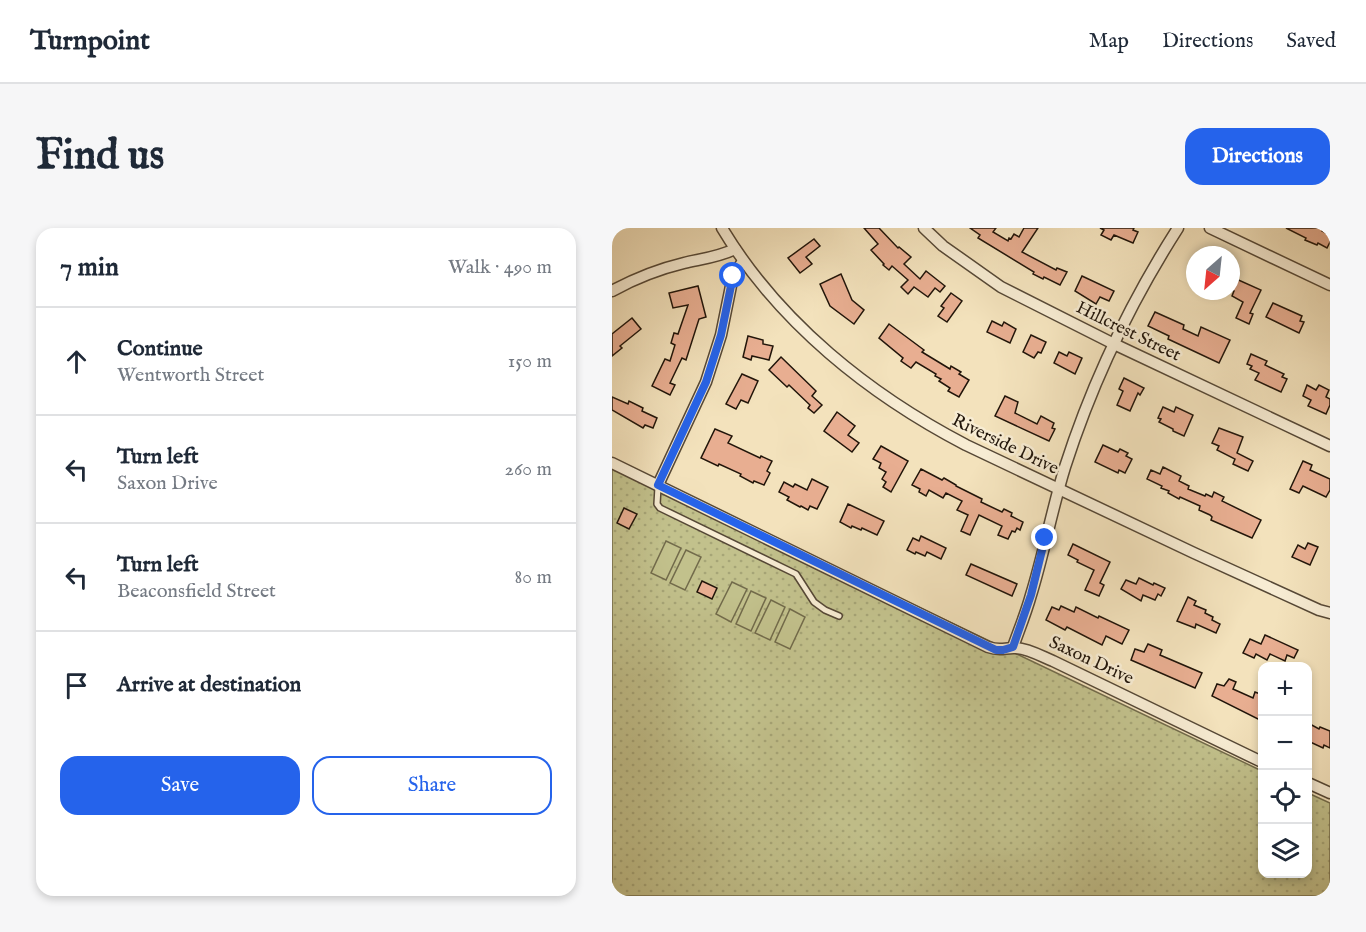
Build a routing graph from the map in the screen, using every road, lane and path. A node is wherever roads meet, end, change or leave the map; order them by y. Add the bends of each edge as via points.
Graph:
1 (722, 228) edge
2 (924, 228) edge
3 (1178, 228) edge
4 (1209, 228) edge
5 (735, 249) junction
6 (743, 261) junction
7 (1330, 285) edge
8 (612, 291) edge
9 (1114, 344) junction
10 (1330, 446) edge
11 (612, 463) edge
12 (658, 485) junction
13 (1059, 489) junction
14 (1330, 613) edge
15 (838, 616) dead end
16 (1013, 647) junction
17 (1258, 760) edge
18 (1312, 785) edge
19 (1330, 793) edge

1 - 5 street, Riverside Drive
2 - 9 street, Hillcrest Street via 1001,287
3 - 9 street
4 - 7 street
5 - 6 street, Riverside Drive
5 - 8 street via 652,273
6 - 12 street via 733,276 706,382
6 - 13 street, Riverside Drive via 801,327 884,396 937,430
9 - 10 street, Hillcrest Street
9 - 13 street
11 - 12 street, Saxon Drive
12 - 15 lane via 660,508 796,574 814,602
12 - 16 street, Saxon Drive via 988,647
13 - 14 street, Riverside Drive
13 - 16 street
16 - 17 street, Saxon Drive via 1053,661
18 - 19 street

